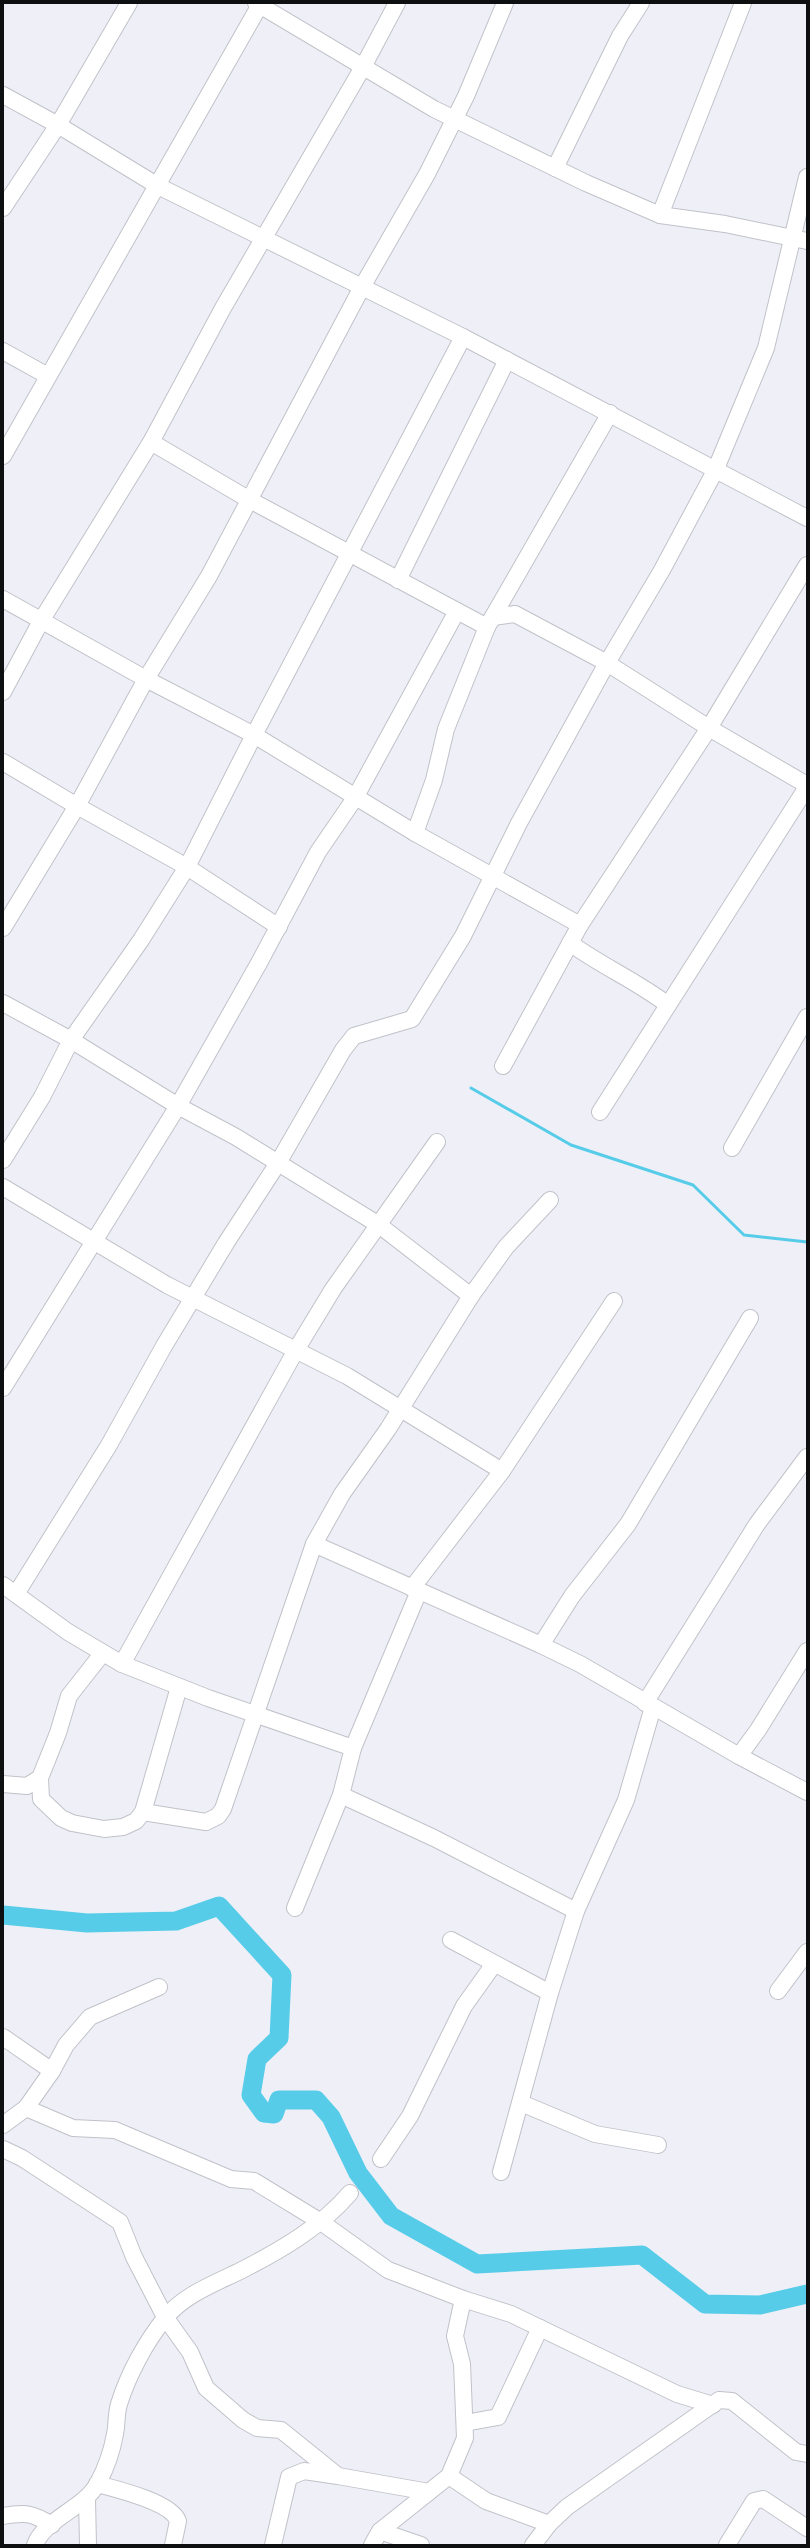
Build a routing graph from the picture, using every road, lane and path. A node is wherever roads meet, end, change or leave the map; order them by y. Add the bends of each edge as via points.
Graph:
1 (129, 3) edge
2 (397, 3) edge
3 (505, 3) edge
4 (641, 3) edge
5 (743, 3) edge
6 (259, 4) edge
7 (363, 67) junction
8 (3, 95) edge
9 (455, 119) junction
10 (58, 125) junction
11 (555, 168) junction
12 (807, 177) edge
13 (158, 186) junction
14 (3, 208) edge
15 (660, 215) junction
16 (262, 238) junction
17 (800, 240) edge
18 (362, 287) junction
19 (463, 337) junction
20 (3, 351) edge
21 (507, 360) junction
22 (48, 376) junction
23 (610, 413) junction
24 (151, 442) junction
25 (3, 456) edge
26 (715, 470) junction
27 (248, 499) junction
28 (807, 518) edge
29 (350, 555) junction
30 (807, 565) edge
31 (398, 580) junction
32 (506, 592) junction
33 (3, 599) edge
34 (457, 611) junction
35 (515, 614) junction
36 (41, 621) junction
37 (490, 622) junction
38 (607, 663) junction
39 (146, 679) junction
40 (3, 692) edge
41 (709, 728) junction
42 (254, 734) junction
43 (3, 762) edge
44 (807, 786) edge
45 (355, 798) junction
46 (77, 806) junction
47 (415, 833) junction
48 (187, 867) junction
49 (493, 877) junction
50 (580, 925) junction
51 (279, 927) junction
52 (3, 928) edge
53 (570, 943) junction
54 (3, 1003) edge
55 (668, 1005) junction
56 (807, 1017) edge
57 (71, 1040) junction
58 (503, 1066) dead end
59 (178, 1106) junction
60 (600, 1112) dead end
61 (437, 1142) dead end
62 (732, 1148) dead end
63 (3, 1160) edge
64 (278, 1163) junction
65 (3, 1187) edge
66 (550, 1200) dead end
67 (379, 1225) junction
68 (93, 1240) junction
69 (471, 1296) junction
70 (193, 1298) junction
71 (614, 1301) dead end
72 (750, 1318) dead end
73 (296, 1350) junction
74 (3, 1388) edge
75 (400, 1407) junction
76 (807, 1457) edge
77 (502, 1471) junction
78 (314, 1544) junction
79 (415, 1589) junction
80 (10, 1590) edge
81 (541, 1645) junction
82 (807, 1651) edge
83 (102, 1654) junction
84 (122, 1664) junction
85 (179, 1687) junction
86 (649, 1705) junction
87 (255, 1713) junction
88 (353, 1748) junction
89 (739, 1756) junction
90 (40, 1778) junction
91 (3, 1784) edge
92 (807, 1792) edge
93 (341, 1795) junction
94 (143, 1812) junction
95 (295, 1908) dead end
96 (576, 1911) junction
97 (451, 1940) dead end
98 (807, 1952) edge
99 (494, 1964) junction
100 (160, 1987) dead end
101 (778, 1991) dead end
102 (550, 1993) junction
103 (3, 2037) edge
104 (52, 2071) junction
105 (521, 2103) junction
106 (26, 2108) junction
107 (3, 2125) edge
108 (658, 2145) dead end
109 (3, 2149) edge
110 (381, 2159) dead end
111 (501, 2172) dead end
112 (350, 2193) dead end
113 (321, 2222) junction
114 (463, 2299) junction
115 (165, 2317) junction
116 (540, 2328) junction
117 (712, 2405) junction
118 (465, 2423) junction
119 (807, 2454) edge
120 (338, 2476) junction
121 (449, 2476) junction
122 (97, 2484) junction
123 (429, 2492) junction
124 (87, 2499) junction
125 (3, 2516) edge
126 (549, 2524) junction
127 (52, 2525) junction
128 (807, 2528) edge
129 (380, 2531) junction
130 (35, 2545) edge
131 (88, 2545) edge
132 (173, 2545) edge
133 (273, 2545) edge
134 (372, 2545) edge
135 (421, 2545) edge
136 (533, 2545) edge
137 (727, 2545) edge

1 - 10 street
2 - 7 street
3 - 9 street
4 - 11 street via 620,36
5 - 15 street
6 - 7 street
6 - 13 street
7 - 9 street
7 - 16 street
8 - 10 street
9 - 11 street
9 - 18 street via 427,174
10 - 13 street
10 - 14 street
11 - 15 street
12 - 17 street
13 - 16 street
13 - 22 street
15 - 17 street via 725,224
16 - 18 street
16 - 24 street
17 - 26 street via 766,348
18 - 19 street
18 - 27 street
19 - 21 street
19 - 29 street
20 - 22 street
21 - 23 street
21 - 31 street
22 - 25 street
23 - 26 street
23 - 32 street
24 - 27 street
24 - 36 street
26 - 28 street
26 - 38 street via 662,570
27 - 29 street
27 - 39 street via 209,576
29 - 31 street
29 - 42 street
30 - 41 street
31 - 34 street
32 - 35 street
32 - 37 street
33 - 36 street
34 - 37 street
34 - 45 street
35 - 37 street
35 - 38 street
36 - 39 street
36 - 40 street
37 - 47 street via 446,729 434,780
38 - 41 street
38 - 49 street via 519,823
39 - 42 street
39 - 46 street
41 - 44 street
41 - 50 street
42 - 45 street
42 - 48 street
43 - 46 street
44 - 55 street
45 - 47 street
45 - 51 street via 318,852
46 - 48 street
46 - 52 street
47 - 49 street
48 - 51 street
48 - 57 street via 141,940
49 - 50 street
49 - 64 street via 463,936 416,1014 407,1021 366,1030 354,1036 343,1050
50 - 53 street
51 - 59 street
53 - 55 street via 650,991
53 - 58 street
54 - 57 street
55 - 60 street
56 - 62 street
57 - 59 street
57 - 63 street via 42,1097
59 - 64 street
59 - 68 street
61 - 67 street
64 - 67 street
64 - 70 street
65 - 68 street
66 - 69 street via 506,1247
67 - 69 street
67 - 73 street via 333,1289
68 - 70 street
68 - 74 street
69 - 75 street
70 - 73 street
70 - 80 street via 113,1438
71 - 77 street
72 - 81 street via 628,1524 572,1596
73 - 75 street
73 - 84 street
75 - 77 street via 477,1458
75 - 78 street via 388,1429 339,1499
76 - 86 street via 758,1524
77 - 79 street
78 - 79 street
78 - 87 street
79 - 81 street
79 - 88 street
80 - 83 street
81 - 86 street
82 - 89 street
83 - 84 street
83 - 90 street via 69,1696
84 - 85 street
85 - 87 street
85 - 94 street
86 - 89 street
86 - 96 street via 626,1800
87 - 88 street
87 - 94 street via 223,1809 218,1816 206,1822
88 - 93 street
89 - 92 street
90 - 91 street via 27,1786
90 - 94 street via 40,1794 44,1804 61,1818 72,1823 114,1829 136,1821
93 - 95 street
93 - 96 street via 434,1838
96 - 102 street
97 - 99 street
98 - 101 street
99 - 102 street
99 - 110 street via 464,2006 410,2116
100 - 104 street via 90,2017 66,2045
102 - 105 street
103 - 104 street
104 - 106 street
105 - 108 street via 595,2134
105 - 111 street
106 - 107 street
106 - 113 street via 72,2128 115,2130 231,2179 254,2181
109 - 115 street via 22,2158 120,2222 134,2257
112 - 113 street
113 - 114 street via 388,2270
113 - 115 street via 250,2266 179,2303
114 - 116 street via 511,2314
114 - 118 street via 454,2336 462,2364
115 - 120 street via 190,2352 206,2388 243,2420 257,2428 282,2430 289,2434
115 - 122 street via 128,2380 119,2406 108,2460
116 - 117 street via 678,2394
116 - 118 street via 498,2417
117 - 119 street via 719,2400 732,2401 796,2452
117 - 126 street via 574,2503
118 - 121 street via 465,2438
120 - 123 street
120 - 133 street via 304,2472 289,2477
121 - 123 street
121 - 126 street via 486,2501
122 - 124 street
122 - 132 street via 131,2493 172,2513 178,2521
123 - 129 street
124 - 127 street
124 - 131 street
125 - 127 street via 25,2513 35,2515
126 - 136 street
127 - 130 street via 39,2536
128 - 137 street via 763,2498 758,2498
129 - 134 street
129 - 135 street

